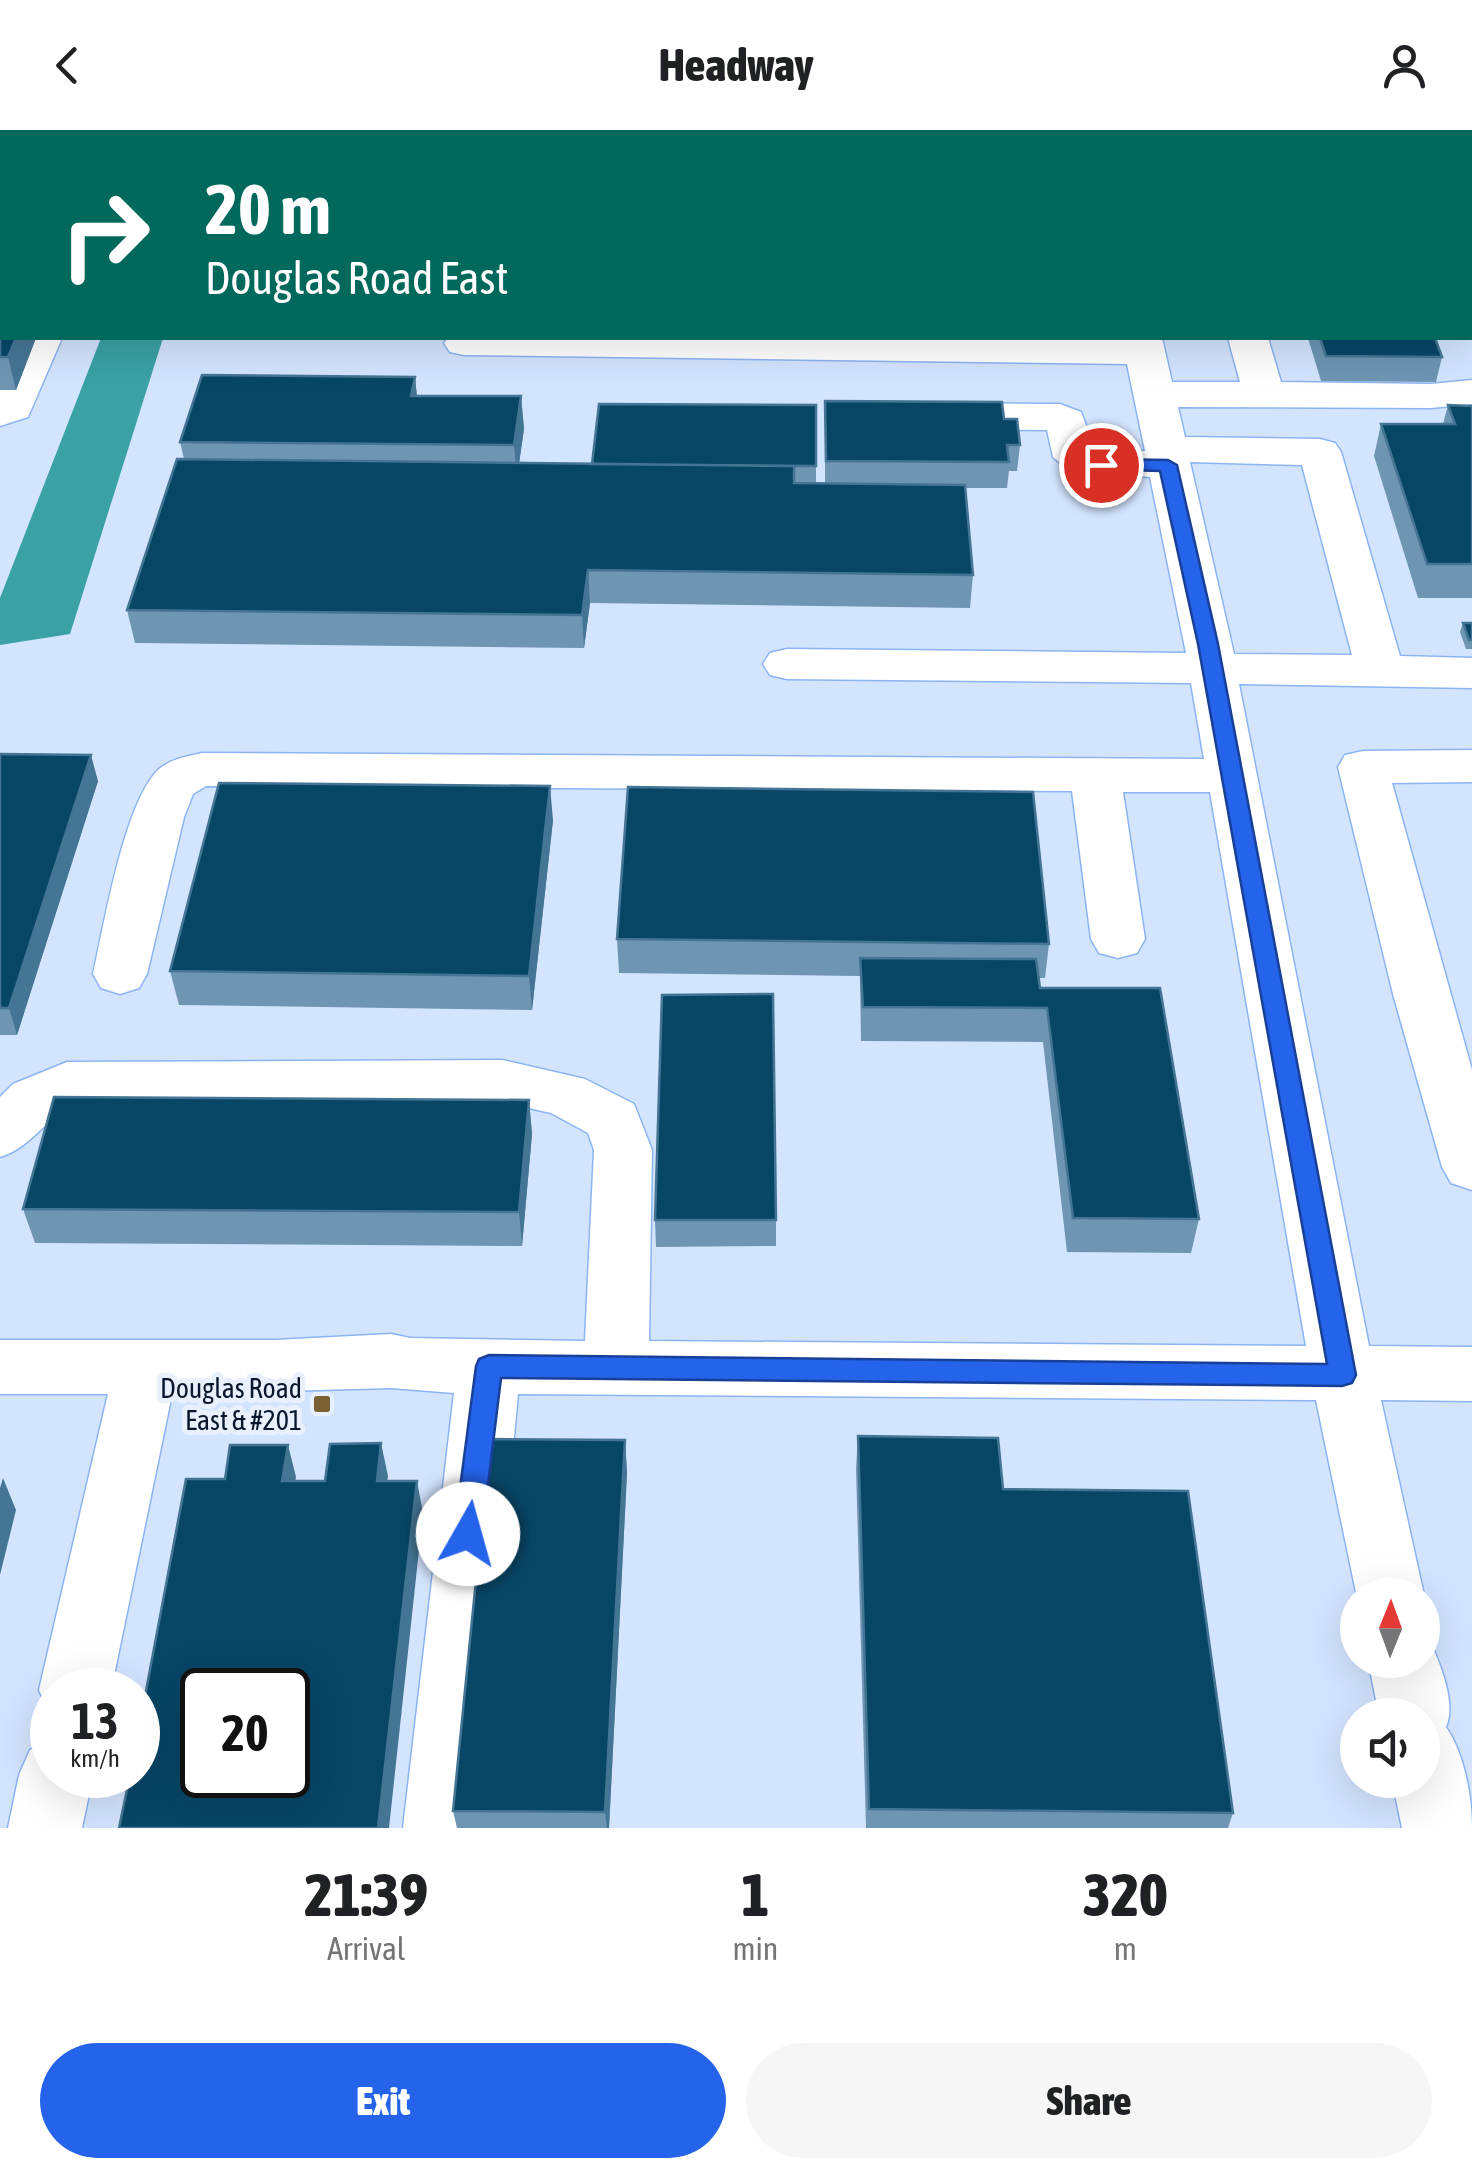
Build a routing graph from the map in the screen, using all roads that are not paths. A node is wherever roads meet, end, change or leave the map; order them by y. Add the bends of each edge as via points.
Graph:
1 (41, 340) edge
2 (1249, 340) edge
3 (464, 343) dead end
4 (1147, 361) edge
5 (1472, 392) edge
6 (1264, 396) junction
7 (0, 413) edge
8 (892, 416) edge
9 (1166, 457) junction
10 (787, 664) dead end
11 (1212, 667) junction
12 (1380, 670) junction
13 (1472, 673) edge
14 (1472, 766) edge
15 (1095, 775) junction
16 (1232, 776) junction
17 (1118, 939) dead end
18 (120, 974) dead end
19 (0, 1135) edge
20 (1472, 1166) edge
21 (489, 1366) junction
22 (0, 1367) edge
23 (146, 1367) junction
24 (616, 1368) junction
25 (1472, 1374) edge
26 (1342, 1375) junction
27 (1385, 1578) edge
28 (80, 1668) edge
29 (51, 1798) edge
30 (1432, 1798) edge
31 (45, 1828) edge
32 (440, 1828) edge
33 (1438, 1828) edge

1 - 7 street via 14,408
2 - 6 street
3 - 4 street
4 - 6 street
4 - 9 street
5 - 6 street
8 - 9 street via 1060,417 1084,462
9 - 11 street
9 - 12 street via 1320,452
10 - 11 street
11 - 12 street
11 - 16 street
12 - 13 street
14 - 20 street via 1363,767
15 - 16 street
15 - 17 street
15 - 18 street via 202,769 172,786 161,812
16 - 26 street
19 - 24 street via 33,1099 67,1084 502,1081 565,1094 612,1120 623,1150
21 - 23 street via 390,1361
21 - 24 street
21 - 32 street
22 - 23 street
23 - 28 street
24 - 26 street
25 - 26 street
26 - 27 street
29 - 31 street
30 - 33 street

